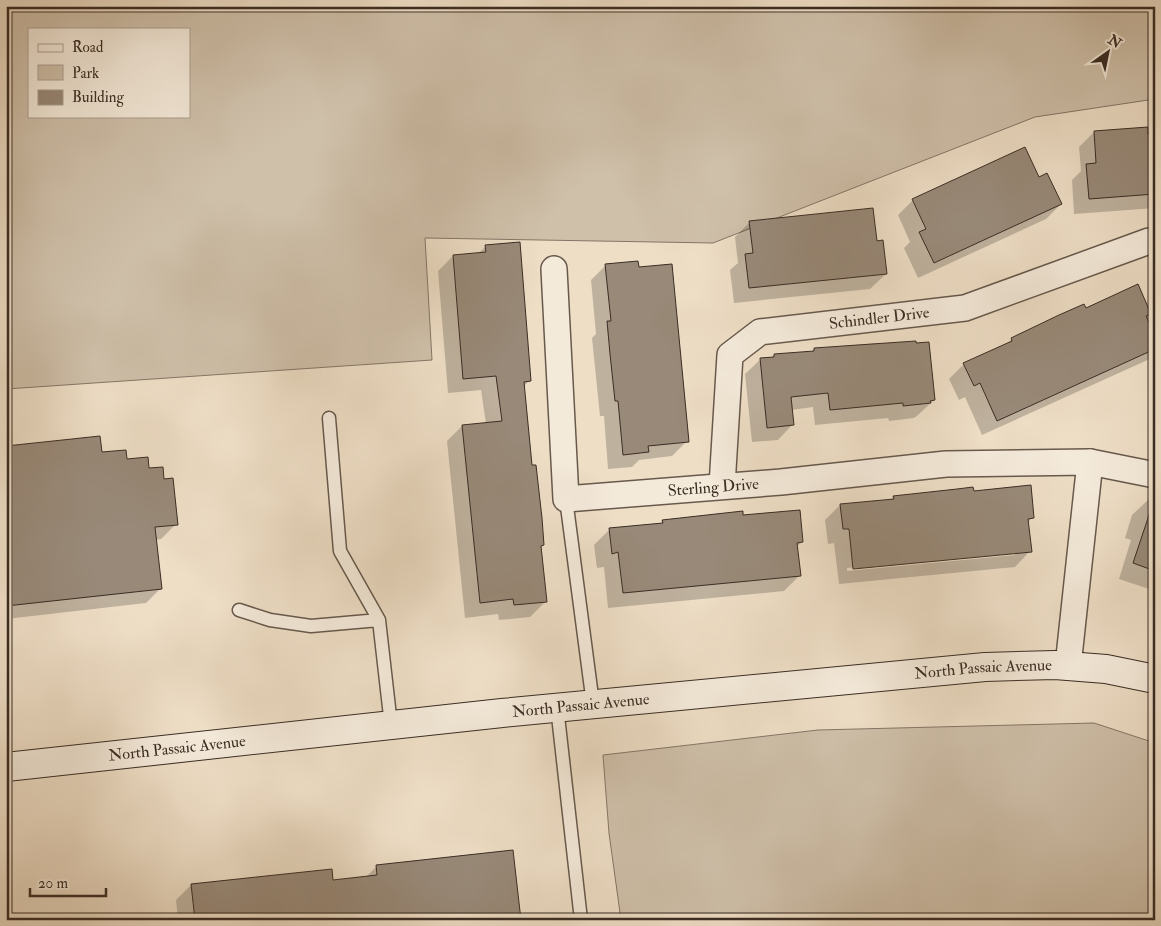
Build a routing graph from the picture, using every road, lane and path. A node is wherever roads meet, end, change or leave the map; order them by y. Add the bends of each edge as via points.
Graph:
1 (1155, 241) edge
2 (554, 269) dead end
3 (329, 418) dead end
4 (1090, 462) junction
5 (1155, 476) edge
6 (722, 486) junction
7 (566, 499) junction
8 (240, 610) dead end
9 (379, 620) junction
10 (1068, 666) junction
11 (1155, 679) edge
12 (593, 704) junction
13 (557, 707) junction
14 (391, 725) junction
15 (6, 767) edge
16 (581, 920) edge

1 - 6 street, Schindler Drive via 965,308 760,332 730,356
2 - 7 street
3 - 9 lane via 340,551
4 - 5 street, Sterling Drive
4 - 6 street, Sterling Drive via 946,464
4 - 10 street
6 - 7 street, Sterling Drive
7 - 12 lane
8 - 9 lane via 270,620 311,626
9 - 14 lane
10 - 11 main road, North Passaic Avenue via 1106,669
10 - 12 main road, North Passaic Avenue via 985,667
12 - 13 main road, North Passaic Avenue
13 - 14 main road, North Passaic Avenue
13 - 16 lane
14 - 15 main road, North Passaic Avenue

